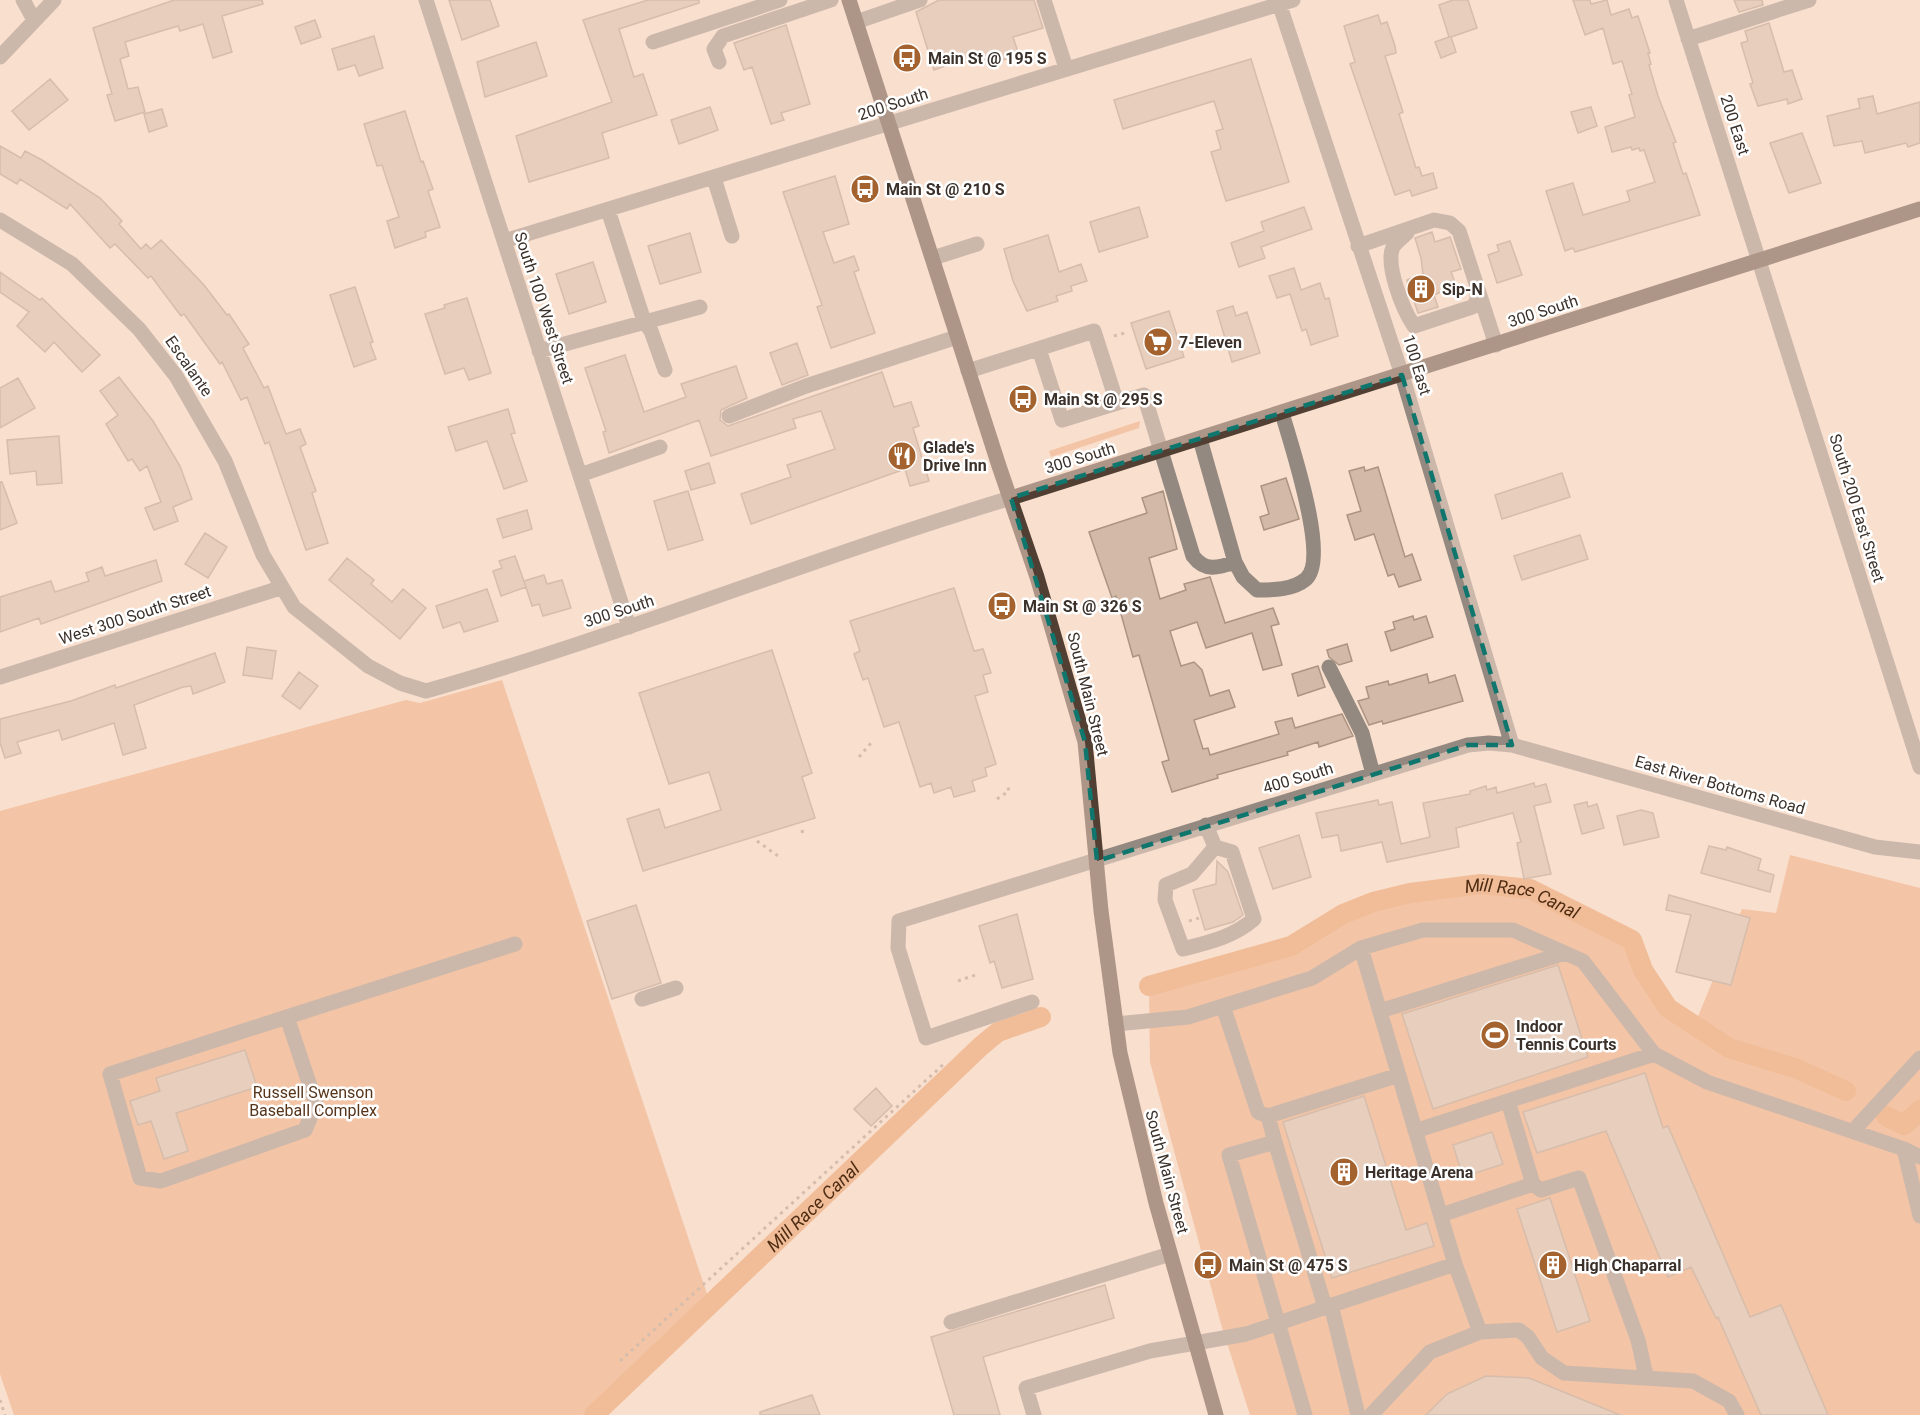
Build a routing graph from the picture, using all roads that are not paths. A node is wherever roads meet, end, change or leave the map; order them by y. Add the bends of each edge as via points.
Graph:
1 (23, 0) edge
2 (54, 0) edge
3 (426, 0) edge
4 (780, 0) edge
5 (831, 0) edge
6 (849, 0) edge
7 (920, 0) edge
8 (1044, 0) edge
9 (1676, 0) edge
10 (1809, 0) edge
11 (1284, 1) edge
12 (34, 20) junction
13 (856, 22) junction
14 (1688, 39) junction
15 (653, 42) dead end
16 (0, 57) edge
17 (718, 62) dead end
18 (1066, 68) junction
19 (890, 124) junction
20 (714, 178) junction
21 (1920, 209) edge
22 (608, 210) junction
23 (0, 220) edge
24 (1411, 229) junction
25 (732, 236) dead end
26 (504, 241) junction
27 (977, 244) dead end
28 (1358, 246) junction
29 (933, 258) junction
30 (1761, 260) junction
31 (1477, 288) junction
32 (700, 307) dead end
33 (644, 321) junction
34 (957, 337) junction
35 (1496, 345) junction
36 (1039, 349) junction
37 (539, 351) junction
38 (665, 370) dead end
39 (968, 371) junction
40 (1402, 375) junction
41 (1117, 404) junction
42 (1281, 413) junction
43 (729, 416) dead end
44 (1200, 439) junction
45 (660, 447) dead end
46 (1161, 451) junction
47 (580, 475) junction
48 (1011, 498) junction
49 (1235, 562) junction
50 (280, 588) junction
51 (629, 627) junction
52 (1329, 667) dead end
53 (0, 677) edge
54 (1512, 745) junction
55 (1920, 767) edge
56 (1373, 774) junction
57 (1206, 825) junction
58 (1215, 848) junction
59 (1920, 852) edge
60 (1097, 861) junction
61 (515, 944) dead end
62 (1361, 948) junction
63 (1565, 953) junction
64 (676, 988) dead end
65 (642, 999) dead end
66 (1032, 1002) dead end
67 (1223, 1006) junction
68 (1380, 1011) junction
69 (287, 1017) junction
70 (1116, 1024) junction
71 (1654, 1054) junction
72 (1920, 1058) edge
73 (1399, 1075) junction
74 (1508, 1101) junction
75 (1268, 1116) junction
76 (1415, 1131) junction
77 (1853, 1131) junction
78 (1275, 1142) junction
79 (1904, 1149) junction
80 (1920, 1156) edge
81 (1533, 1184) junction
82 (1441, 1215) junction
83 (1920, 1216) edge
84 (1170, 1254) junction
85 (1455, 1264) junction
86 (1328, 1306) junction
87 (951, 1322) dead end
88 (1279, 1323) junction
89 (1480, 1332) junction
90 (1195, 1342) junction
91 (1646, 1376) junction
92 (1034, 1415) edge
93 (1216, 1415) edge
94 (1305, 1415) edge
95 (1359, 1415) edge
96 (1371, 1415) edge
97 (1737, 1415) edge

1 - 12 street
2 - 12 street
3 - 26 street, South 100 West Street
4 - 15 street
5 - 17 street via 723,36 714,49
6 - 13 main road, South Main Street
7 - 13 street
8 - 18 street
9 - 14 street, 200 East
10 - 14 street
11 - 18 street, 200 South
11 - 28 street, 100 East
12 - 16 street
13 - 19 main road, South Main Street
14 - 30 street, 200 East
18 - 19 street, 200 South
19 - 20 street, 200 South
19 - 29 main road, South Main Street
20 - 22 street, 200 South
20 - 25 street
21 - 30 main road, 300 South
22 - 26 street, 200 South
22 - 33 street
23 - 50 street, Escalante via 72,264 139,329 176,376 225,461 262,555
24 - 28 street
24 - 31 street via 1434,220 1450,223 1459,231
24 - 31 street via 1394,246 1390,262 1414,326 1472,307 1477,301
26 - 37 street, South 100 West Street
27 - 29 street
28 - 40 street, 100 East
29 - 34 main road, South Main Street
30 - 35 main road, 300 South
30 - 55 street, South 200 East Street
31 - 35 street
32 - 33 street
33 - 37 street
33 - 38 street
34 - 39 main road, South Main Street
34 - 43 street via 806,386
35 - 40 main road, 300 South
36 - 39 street
36 - 41 street via 1062,420
36 - 41 street via 1094,331
37 - 47 street, South 100 West Street
39 - 48 main road, South Main Street
40 - 42 main road, 300 South
40 - 54 street, 100 East
41 - 46 street via 1144,395
42 - 44 main road, 300 South
42 - 49 street via 1305,496 1314,554 1312,571 1289,587 1257,590
44 - 46 main road, 300 South
44 - 49 street
45 - 47 street
46 - 48 main road, 300 South
46 - 49 street via 1193,556 1211,568
47 - 51 street, South 100 West Street
48 - 51 street, 300 South via 786,570
48 - 60 main road, South Main Street via 1061,654 1084,742
50 - 51 street, 300 South via 305,617 368,666 426,691
50 - 53 street, West 300 South Street
52 - 56 street via 1362,733
54 - 56 street, 400 South via 1468,745
54 - 59 street, East River Bottoms Road via 1875,847
56 - 57 street, 400 South
57 - 58 street
57 - 60 street, 400 South
58 - 58 street via 1192,874 1166,885 1165,900 1183,950 1225,938 1254,919 1232,852
60 - 66 street, 400 South via 899,921 898,948 926,1038
60 - 70 main road, South Main Street
61 - 69 street
62 - 63 street via 1423,930 1513,930
62 - 67 street via 1312,978
62 - 68 street
63 - 68 street
63 - 71 street via 1583,961
64 - 65 street
67 - 70 street via 1188,1017
67 - 75 street via 1258,1112
68 - 73 street
69 - 69 street via 110,1074 140,1178 161,1181 305,1130 316,1104
70 - 84 main road, South Main Street via 1135,1124
71 - 74 street
71 - 77 street via 1707,1082
72 - 77 street
73 - 75 street
73 - 76 street
74 - 76 street
74 - 81 street
75 - 78 street
76 - 82 street
77 - 79 street
78 - 86 street
78 - 88 street via 1229,1155
79 - 80 street
79 - 83 street
81 - 82 street
81 - 91 street via 1541,1190 1579,1178 1638,1340
82 - 85 street
84 - 87 street
84 - 90 main road, South Main Street
85 - 86 street
85 - 89 street
86 - 88 street
86 - 95 street
88 - 90 street via 1246,1334
88 - 94 street
89 - 91 street via 1519,1330 1542,1358 1564,1373
89 - 96 street via 1430,1352
90 - 92 street via 1150,1350 1026,1388
90 - 93 main road, South Main Street
91 - 97 street via 1693,1381 1729,1401

